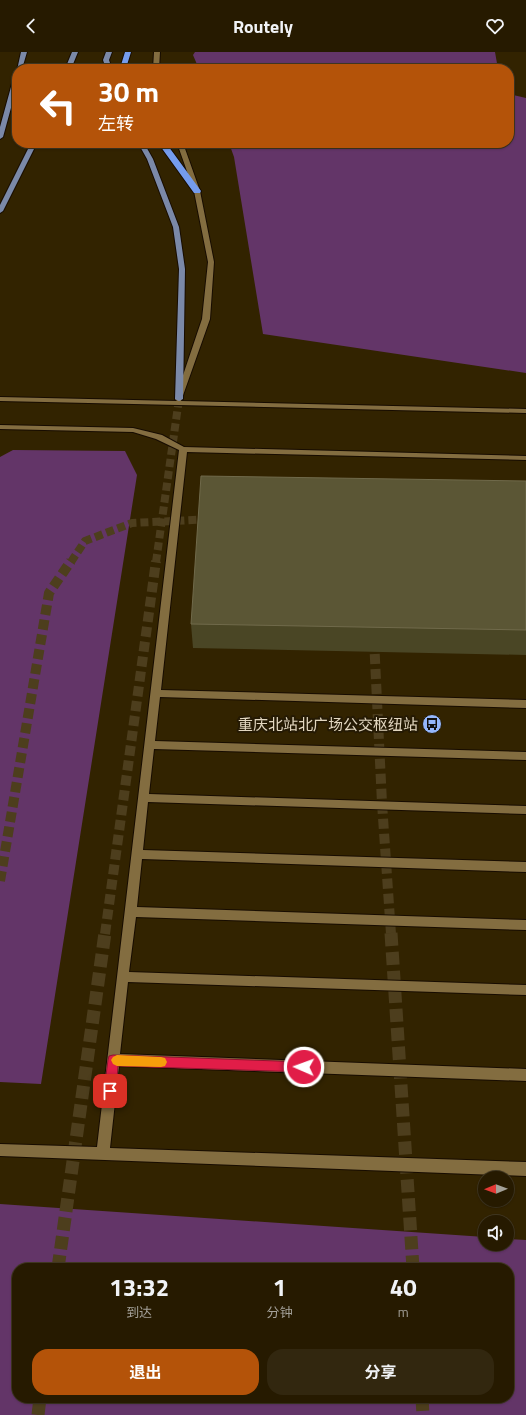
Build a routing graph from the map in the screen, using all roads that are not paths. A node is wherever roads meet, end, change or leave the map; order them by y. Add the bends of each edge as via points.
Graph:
1 (24, 52) edge
2 (75, 52) edge
3 (109, 52) edge
4 (128, 52) edge
5 (157, 52) edge
6 (20, 64) edge
7 (70, 64) edge
8 (107, 64) edge
9 (124, 64) edge
10 (156, 64) edge
11 (12, 94) edge
12 (0, 137) edge
13 (32, 148) edge
14 (144, 148) edge
15 (166, 148) edge
16 (182, 148) edge
17 (197, 191) junction
18 (0, 211) edge
19 (179, 399) joint
20 (0, 400) edge
21 (526, 411) edge
22 (0, 427) edge
23 (183, 449) junction
24 (526, 458) edge
25 (155, 693) junction
26 (526, 704) edge
27 (149, 745) junction
28 (526, 756) edge
29 (143, 798) junction
30 (526, 810) edge
31 (137, 854) junction
32 (526, 867) edge
33 (130, 912) junction
34 (526, 925) edge
35 (123, 977) junction
36 (526, 990) edge
37 (113, 1060) junction
38 (526, 1074) edge
39 (0, 1150) edge
40 (103, 1154) junction
41 (526, 1169) edge

1 - 6 main road
2 - 7 main road
3 - 8 main road
4 - 9 highway
5 - 10 street
11 - 12 main road
13 - 18 main road
14 - 19 main road via 176,227 182,269
15 - 17 highway
16 - 17 street
17 - 19 street via 211,262 206,319
20 - 21 street
22 - 23 street via 133,430 159,437
23 - 24 street
23 - 25 street
25 - 26 street
25 - 27 street
27 - 28 street
27 - 29 street
29 - 30 street
29 - 31 street
31 - 32 street
31 - 33 street
33 - 34 street
33 - 35 street
35 - 36 street
35 - 37 street
37 - 38 street
37 - 40 street
39 - 40 street
40 - 41 street

